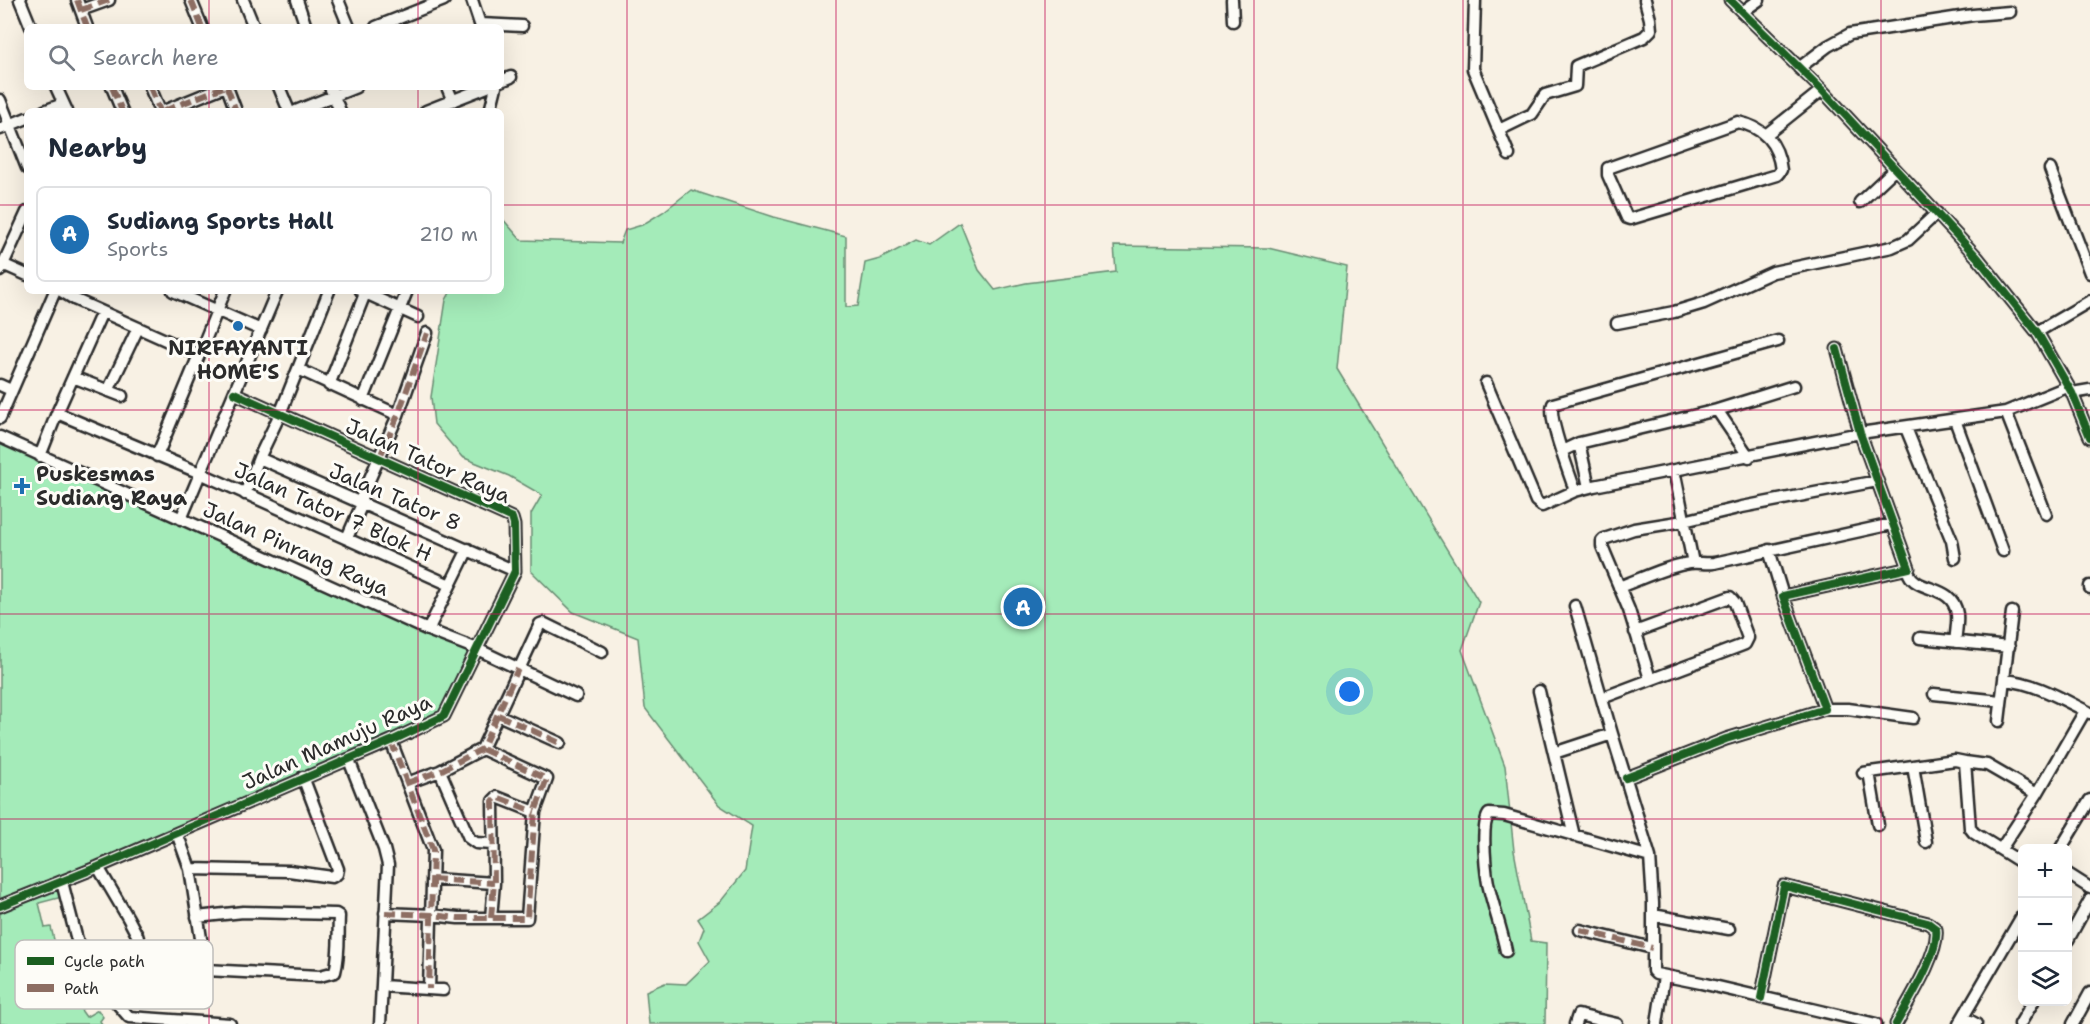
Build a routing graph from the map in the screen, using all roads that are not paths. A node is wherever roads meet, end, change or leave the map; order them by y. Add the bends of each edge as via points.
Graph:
1 (20, 0) edge
2 (109, 0) edge
3 (191, 0) edge
4 (243, 0) edge
5 (297, 0) edge
6 (338, 0) edge
7 (444, 0) edge
8 (472, 0) edge
9 (1232, 0) edge
10 (1475, 0) edge
11 (1645, 0) edge
12 (1731, 0) edge
13 (1759, 0) edge
14 (79, 5) edge
15 (1742, 12) junction
16 (2010, 12) dead end
17 (1233, 21) dead end
18 (31, 24) edge
19 (86, 24) edge
20 (201, 24) edge
21 (253, 24) edge
22 (305, 24) edge
23 (348, 24) edge
24 (384, 24) edge
25 (481, 24) edge
26 (504, 26) edge
27 (522, 26) dead end
28 (1799, 68) junction
29 (57, 90) edge
30 (113, 90) edge
31 (152, 90) edge
32 (217, 90) edge
33 (226, 90) edge
34 (280, 90) edge
35 (448, 90) edge
36 (480, 90) edge
37 (495, 90) edge
38 (1822, 90) junction
39 (331, 91) edge
40 (0, 100) edge
41 (453, 101) junction
42 (65, 107) edge
43 (121, 108) edge
44 (160, 108) edge
45 (170, 108) edge
46 (235, 108) edge
47 (288, 108) edge
48 (301, 108) edge
49 (339, 108) edge
50 (434, 108) edge
51 (491, 108) edge
52 (24, 119) edge
53 (5, 127) edge
54 (1499, 130) junction
55 (1767, 134) junction
56 (1509, 154) dead end
57 (24, 162) edge
58 (2050, 169) dead end
59 (1894, 170) junction
60 (1860, 202) dead end
61 (1937, 213) junction
62 (24, 218) edge
63 (1, 266) edge
64 (2090, 273) edge
65 (24, 274) edge
66 (55, 294) edge
67 (64, 294) edge
68 (180, 294) edge
69 (224, 294) edge
70 (276, 294) edge
71 (328, 294) edge
72 (363, 294) edge
73 (368, 294) edge
74 (405, 294) edge
75 (2090, 301) edge
76 (399, 308) junction
77 (218, 311) junction
78 (102, 312) junction
79 (418, 317) dead end
80 (1617, 323) dead end
81 (138, 328) junction
82 (261, 330) junction
83 (2037, 332) junction
84 (427, 333) dead end
85 (1778, 341) dead end
86 (1837, 349) dead end
87 (199, 355) junction
88 (298, 369) junction
89 (73, 377) junction
90 (1486, 382) dead end
91 (0, 385) edge
92 (329, 385) junction
93 (1794, 386) dead end
94 (11, 390) junction
95 (2070, 390) junction
96 (2090, 390) edge
97 (108, 391) junction
98 (234, 393) junction
99 (122, 396) dead end
100 (363, 400) junction
101 (1717, 410) junction
102 (2006, 412) junction
103 (57, 413) junction
104 (280, 414) junction
105 (398, 415) junction
106 (0, 418) edge
107 (1955, 420) junction
108 (1906, 428) junction
109 (1860, 433) junction
110 (0, 437) edge
111 (2090, 437) edge
112 (1579, 443) junction
113 (1562, 451) junction
114 (40, 456) junction
115 (157, 456) junction
116 (1749, 457) junction
117 (259, 458) junction
118 (379, 459) junction
119 (1674, 470) junction
120 (200, 474) junction
121 (1877, 481) junction
122 (1589, 487) junction
123 (1575, 491) junction
124 (245, 494) junction
125 (360, 503) junction
126 (2046, 514) dead end
127 (181, 519) junction
128 (1684, 521) junction
129 (1892, 524) junction
130 (347, 538) junction
131 (468, 549) junction
132 (1769, 550) junction
133 (2003, 551) dead end
134 (1955, 558) dead end
135 (1694, 563) junction
136 (515, 570) junction
137 (1909, 574) dead end
138 (450, 585) junction
139 (1619, 587) junction
140 (1783, 596) junction
141 (1575, 606) dead end
142 (2012, 612) dead end
143 (428, 630) junction
144 (1635, 632) junction
145 (1920, 638) dead end
146 (1955, 642) junction
147 (2009, 647) junction
148 (477, 649) junction
149 (602, 652) dead end
150 (518, 669) junction
151 (1650, 679) junction
152 (2005, 680) junction
153 (1539, 691) dead end
154 (1934, 694) dead end
155 (576, 696) dead end
156 (1602, 698) junction
157 (2000, 701) junction
158 (1825, 710) junction
159 (2087, 712) edge
160 (498, 714) junction
161 (1913, 718) dead end
162 (1999, 721) dead end
163 (1612, 734) junction
164 (391, 741) junction
165 (560, 743) dead end
166 (482, 748) junction
167 (1554, 753) junction
168 (349, 760) junction
169 (1965, 762) junction
170 (1913, 766) junction
171 (440, 771) junction
172 (303, 777) junction
173 (1626, 778) junction
174 (407, 783) junction
175 (2037, 794) junction
176 (2090, 800) edge
177 (535, 812) junction
178 (1878, 825) dead end
179 (177, 833) junction
180 (1574, 836) junction
181 (1926, 842) dead end
182 (493, 844) junction
183 (2064, 844) edge
184 (2001, 849) junction
185 (1650, 857) junction
186 (2018, 860) edge
187 (98, 867) junction
188 (190, 869) junction
189 (2072, 877) edge
190 (432, 879) junction
191 (62, 882) junction
192 (494, 883) junction
193 (2090, 888) edge
194 (2090, 900) edge
195 (0, 906) edge
196 (385, 913) junction
197 (432, 915) junction
198 (1653, 915) junction
199 (197, 917) junction
200 (491, 918) junction
201 (2018, 923) edge
202 (1728, 929) dead end
203 (1580, 930) dead end
204 (2072, 931) edge
205 (77, 940) edge
206 (138, 940) edge
207 (201, 940) edge
208 (1652, 948) junction
209 (1506, 951) dead end
210 (213, 970) edge
211 (1664, 976) junction
212 (382, 986) junction
213 (429, 989) junction
214 (443, 990) dead end
215 (2090, 993) edge
216 (1761, 998) junction
217 (2031, 1006) edge
218 (122, 1009) edge
219 (1961, 1021) edge
220 (230, 1024) edge
221 (380, 1024) edge
222 (1575, 1024) edge
223 (1617, 1024) edge
224 (1657, 1024) edge
225 (1876, 1024) edge
226 (1896, 1024) edge
227 (1976, 1024) edge
228 (2020, 1024) edge
229 (2073, 1024) edge

1 - 18 street
2 - 14 street
3 - 20 street
4 - 21 street
5 - 22 street
6 - 23 street
7 - 24 street
8 - 25 street
9 - 17 street
10 - 54 street via 1473,69
11 - 54 street via 1651,30 1576,66 1575,86 1545,95 1532,114
12 - 15 street
13 - 15 street
14 - 19 street
15 - 28 street
16 - 28 street via 1850,34
26 - 27 street
28 - 38 street
29 - 42 street
30 - 43 street
31 - 44 street
32 - 45 street
33 - 46 street
34 - 47 street
35 - 41 street
36 - 41 street
37 - 51 street
38 - 55 street
38 - 59 street
39 - 48 street
39 - 49 street
40 - 53 street
41 - 50 street
52 - 53 street
53 - 57 street
54 - 56 street
55 - 55 street via 1737,122 1611,166 1607,172 1630,219 1777,175 1780,160
58 - 64 street
59 - 60 street
59 - 61 street
61 - 80 street via 1908,240 1892,247 1773,272 1704,303
61 - 83 street
62 - 63 street
63 - 65 street
66 - 94 street
67 - 78 street
68 - 77 street
69 - 77 street
70 - 82 street
71 - 88 street
72 - 92 street
73 - 76 street
74 - 76 street
75 - 83 street
76 - 79 street
76 - 100 street
77 - 82 street
77 - 87 street
78 - 81 street
78 - 89 street
81 - 87 street
81 - 97 street
82 - 98 street
83 - 95 street
84 - 105 street
85 - 113 street via 1553,404
86 - 109 street
87 - 115 street
88 - 92 street
88 - 104 street
89 - 97 street
89 - 103 street
90 - 123 street via 1536,501 1542,506
91 - 94 street
92 - 100 street
93 - 101 street
94 - 106 street
95 - 96 street
95 - 102 street
95 - 111 street
97 - 99 street
98 - 104 street, Jalan Tator Raya
98 - 120 street
100 - 105 street
101 - 112 street
101 - 116 street
102 - 107 street
102 - 126 street
103 - 114 street
103 - 115 street, Jalan Tator 7 Blok H
104 - 117 street
104 - 118 street, Jalan Tator Raya
105 - 118 street
107 - 108 street
107 - 133 street
108 - 109 street
108 - 134 street via 1952,541
109 - 116 street
109 - 121 street
110 - 114 street, Jalan Pinrang Raya
112 - 113 street
112 - 122 street
113 - 123 street
114 - 127 street, Jalan Pinrang Raya
115 - 120 street, Jalan Tator 7 Blok H
116 - 119 street
117 - 124 street
117 - 125 street, Jalan Tator 8
118 - 125 street
118 - 136 street, Jalan Tator Raya via 512,518
119 - 122 street
119 - 128 street
120 - 124 street, Jalan Tator 7 Blok H
120 - 127 street
121 - 128 street
121 - 129 street
122 - 123 street
124 - 130 street, Jalan Tator 7 Blok H
125 - 130 street
125 - 131 street, Jalan Tator 8
127 - 143 street, Jalan Pinrang Raya
128 - 135 street
128 - 139 street via 1604,538 1602,546
129 - 132 street
129 - 140 street via 1909,568
130 - 138 street, Jalan Tator 7 Blok H
131 - 136 street, Jalan Tator 8
131 - 138 street
132 - 135 street via 1714,563
132 - 140 street
135 - 139 street
136 - 148 street, Jalan Tator Raya
137 - 146 street via 1914,581 1943,591 1955,606
138 - 143 street
139 - 144 street
140 - 158 street
141 - 156 street
142 - 147 street
143 - 148 street, Jalan Pinrang Raya
144 - 151 street
144 - 151 street via 1730,597 1747,635 1747,641 1740,646
145 - 146 street
146 - 147 street
147 - 152 street
148 - 150 street, Jalan Pinrang Raya
148 - 164 street, Jalan Mamuju Raya via 444,716
149 - 150 street via 540,624
150 - 155 street, Jalan Pinrang Raya
150 - 160 street
151 - 156 street
152 - 157 street
152 - 159 street via 2035,686
153 - 167 street
154 - 157 street
156 - 163 street
157 - 162 street
158 - 161 street via 1848,709
158 - 173 street via 1726,739
159 - 175 street
160 - 165 street
160 - 166 street
163 - 167 street
163 - 173 street
164 - 168 street, Jalan Mamuju Raya
164 - 174 street
166 - 171 street
166 - 177 street via 547,779
167 - 180 street
168 - 172 street, Jalan Mamuju Raya
168 - 196 street via 388,860
169 - 170 street
169 - 175 street via 1987,765
169 - 184 street via 1970,828
170 - 178 street via 1866,773
170 - 181 street
171 - 174 street
171 - 182 street via 469,838 476,843
172 - 179 street, Jalan Mamuju Raya
172 - 188 street via 337,874 332,877
173 - 185 street
174 - 190 street via 433,850
175 - 184 street
176 - 183 street
177 - 182 street via 497,796 493,801
177 - 200 street via 527,918
179 - 187 street, Jalan Mamuju Raya
179 - 188 street
180 - 185 street
180 - 209 street via 1504,815 1486,818 1489,890
182 - 192 street
184 - 186 street
185 - 198 street
187 - 191 street, Jalan Mamuju Raya
187 - 206 street
188 - 199 street
189 - 193 street
190 - 192 street
190 - 197 street
191 - 195 street, Jalan Mamuju Raya
191 - 205 street
192 - 200 street
194 - 204 street
196 - 197 street
196 - 212 street
197 - 200 street
197 - 213 street
198 - 202 street
198 - 208 street
199 - 207 street
199 - 210 street via 243,912 339,916 338,962 329,975
201 - 219 street
203 - 208 street
208 - 211 street via 1653,971
211 - 216 street
211 - 224 street
212 - 213 street
212 - 221 street
213 - 214 street
215 - 229 street
216 - 225 street
216 - 226 street via 1784,886 1928,923 1936,929 1938,937 1932,954
217 - 228 street
218 - 220 street via 133,1019
219 - 227 street
222 - 223 street via 1578,1015

